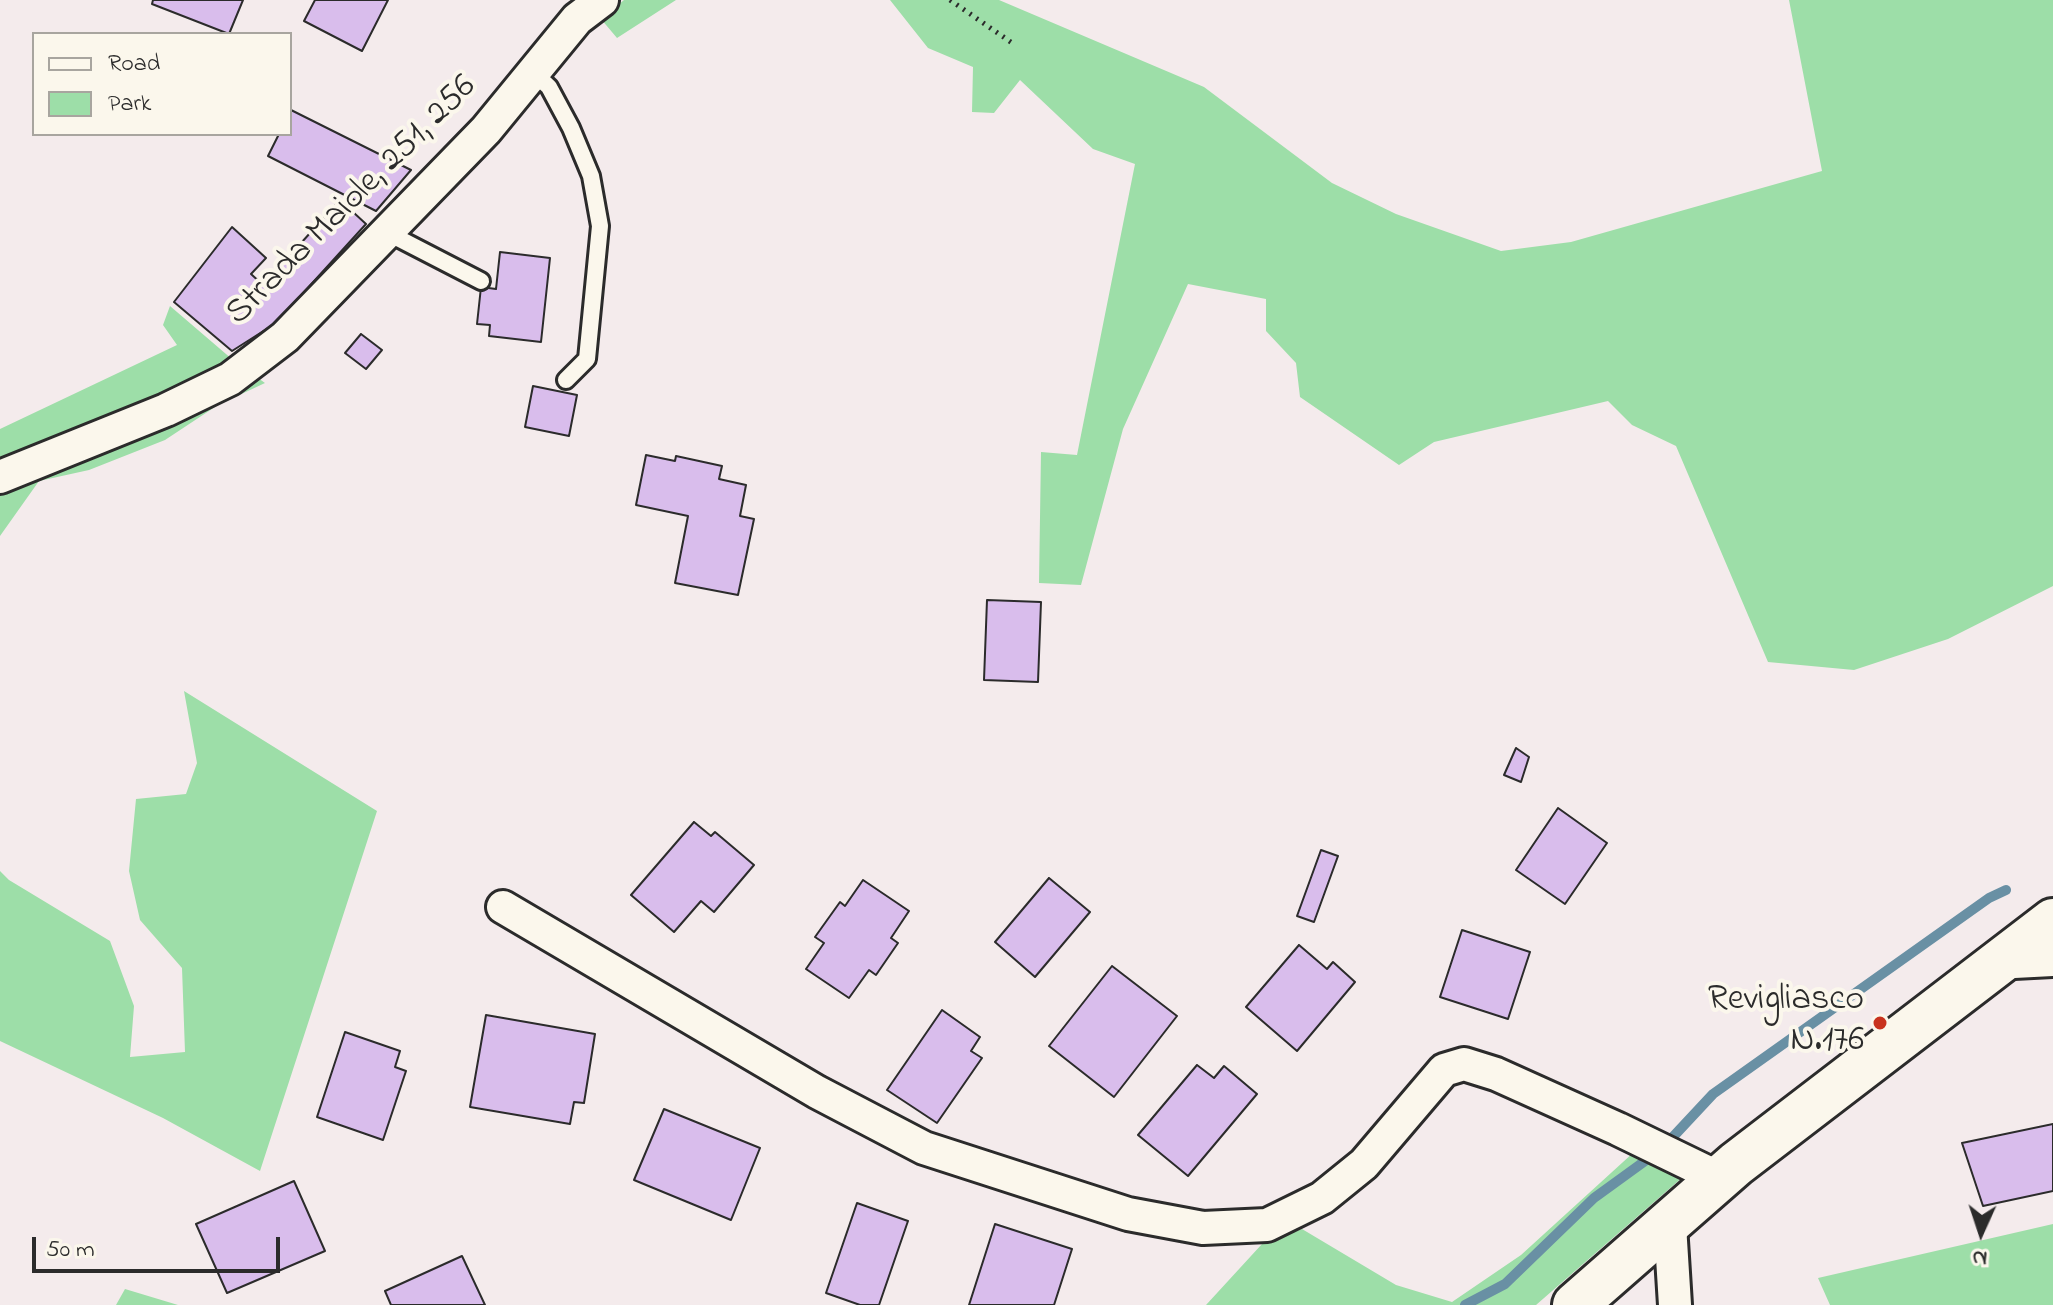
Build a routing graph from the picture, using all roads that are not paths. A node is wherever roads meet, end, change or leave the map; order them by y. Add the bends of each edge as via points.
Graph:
1 (602, 0) edge
2 (533, 72) junction
3 (388, 233) junction
4 (481, 281) dead end
5 (566, 380) dead end
6 (0, 477) edge
7 (503, 907) dead end
8 (2048, 937) edge
9 (1719, 1178) junction
10 (1670, 1225) junction
11 (1575, 1305) edge
12 (1675, 1305) edge

1 - 2 street, Strada Maiole, 251, 256 via 577,19
2 - 3 street, Strada Maiole, 251, 256
2 - 5 lane via 549,87 571,128 591,176 600,226 587,359
3 - 4 lane
3 - 6 street, Strada Maiole, 251, 256 via 285,337 230,379
7 - 9 street via 817,1092 924,1148 1128,1214 1203,1228 1267,1225 1322,1198 1364,1164 1444,1070 1464,1064
8 - 9 street via 1995,963
9 - 10 street
10 - 11 street
10 - 12 street

